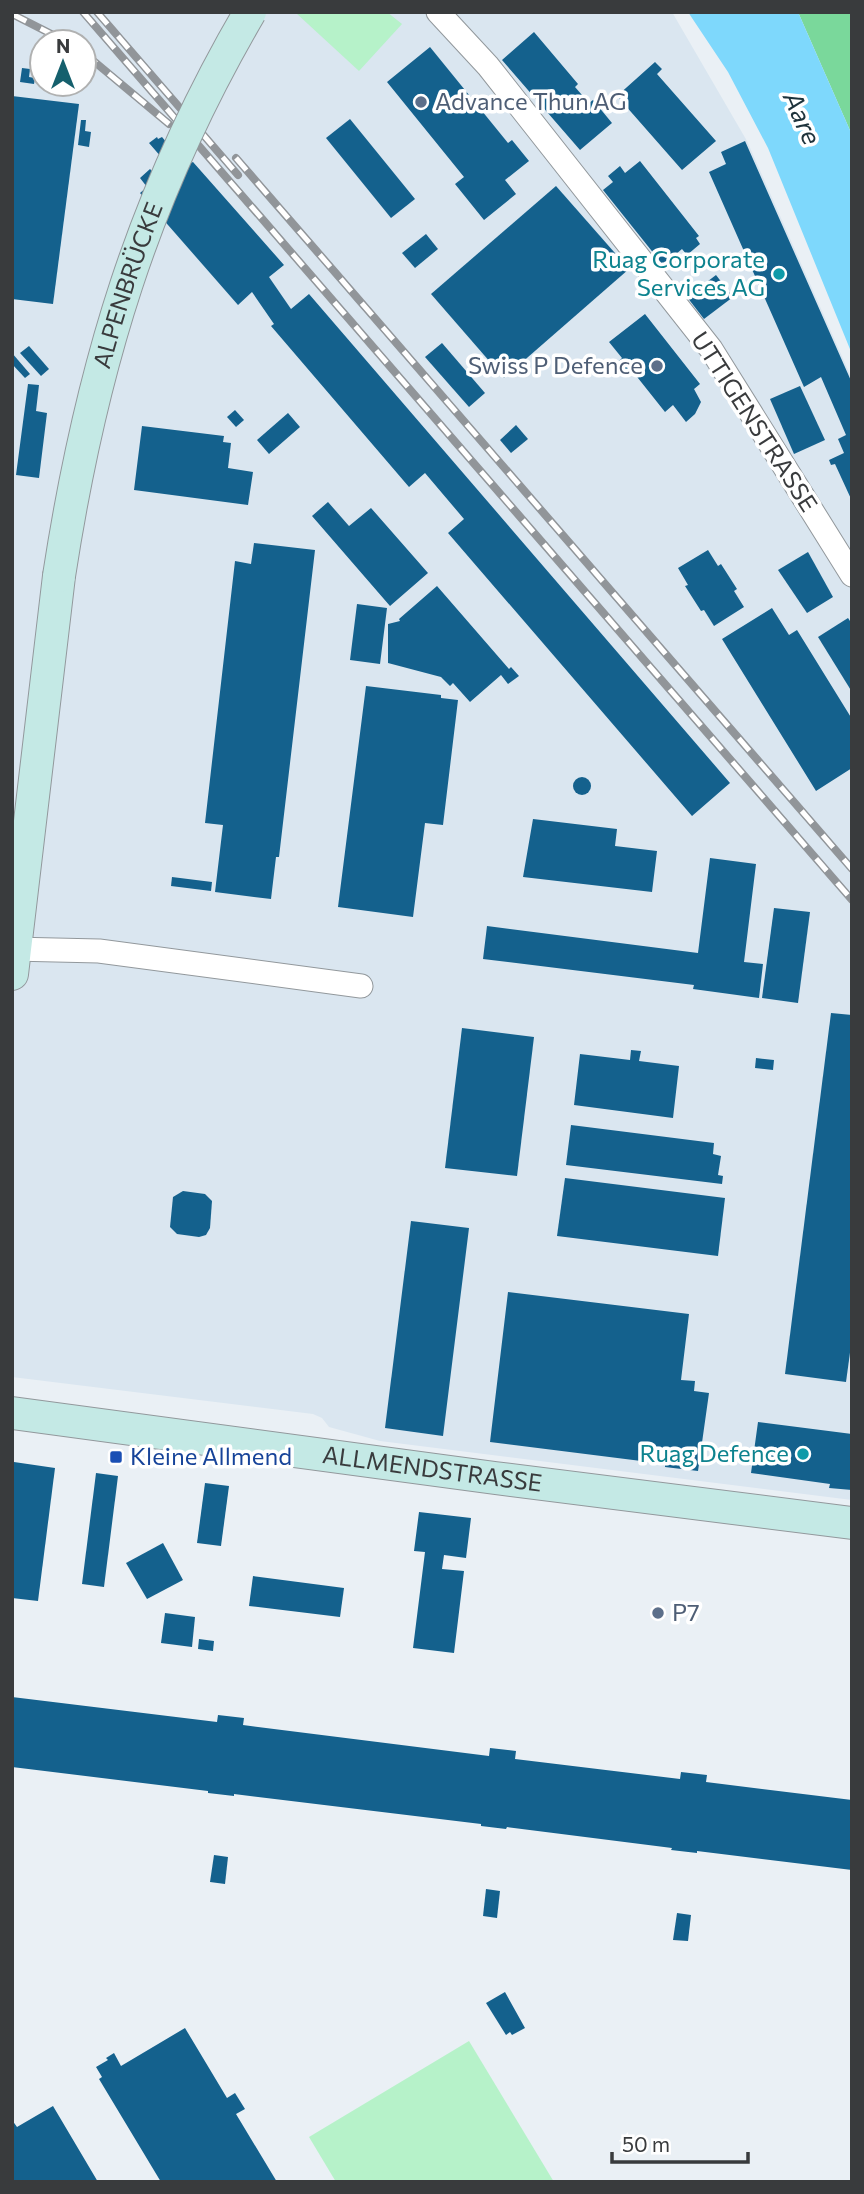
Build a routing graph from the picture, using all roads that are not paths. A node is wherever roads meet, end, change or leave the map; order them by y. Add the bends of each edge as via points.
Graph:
1 (250, 12) edge
2 (438, 12) edge
3 (852, 575) edge
4 (13, 957) edge
5 (361, 986) dead end
6 (12, 1413) edge
7 (852, 1523) edge

1 - 4 main road, ALPENBRÜCKE, bridge via 175,155 125,285 88,416 59,576
2 - 3 street, UTTIGENSTRASSE via 488,66 710,349
4 - 5 street via 99,951
6 - 7 main road, ALLMENDSTRASSE

